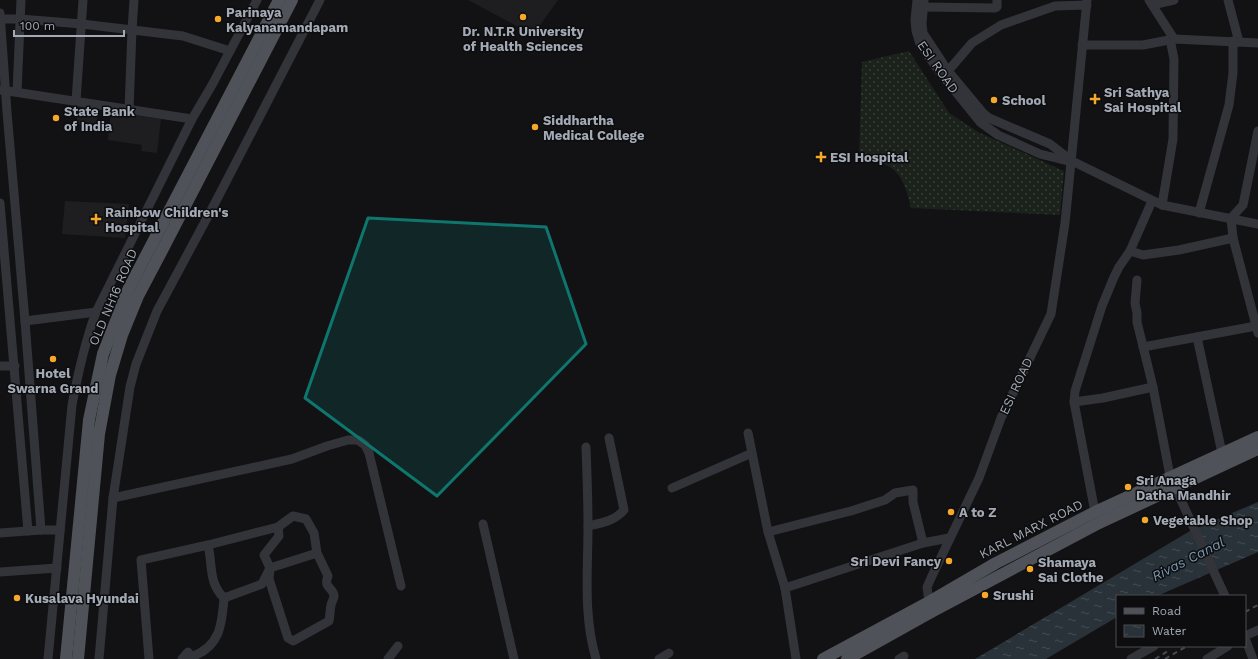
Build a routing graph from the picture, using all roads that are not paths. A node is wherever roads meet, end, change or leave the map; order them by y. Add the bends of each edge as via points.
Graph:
1 (21, 0) edge
2 (83, 0) edge
3 (134, 0) edge
4 (256, 0) edge
5 (279, 0) edge
6 (292, 0) edge
7 (320, 0) edge
8 (1174, 0) edge
9 (1228, 0) edge
10 (922, 2) edge
11 (1087, 2) edge
12 (1151, 2) edge
13 (997, 4) edge
14 (0, 14) edge
15 (0, 19) edge
16 (20, 19) junction
17 (82, 24) junction
18 (1001, 25) junction
19 (132, 30) junction
20 (1172, 39) junction
21 (1236, 42) junction
22 (1258, 44) edge
23 (1082, 45) junction
24 (230, 51) junction
25 (948, 71) junction
26 (3, 90) edge
27 (17, 92) junction
28 (76, 101) junction
29 (129, 109) junction
30 (192, 119) junction
31 (1258, 130) edge
32 (1072, 161) junction
33 (1152, 201) junction
34 (0, 203) edge
35 (1162, 206) junction
36 (1199, 213) junction
37 (1231, 218) junction
38 (1258, 224) edge
39 (1233, 238) junction
40 (1130, 251) junction
41 (1137, 280) dead end
42 (10, 312) junction
43 (24, 312) junction
44 (96, 312) junction
45 (25, 321) junction
46 (1257, 330) edge
47 (1198, 337) junction
48 (1143, 347) junction
49 (0, 366) edge
50 (15, 366) junction
51 (1153, 387) junction
52 (1074, 402) junction
53 (748, 433) dead end
54 (1258, 437) edge
55 (609, 438) dead end
56 (586, 447) dead end
57 (1258, 449) edge
58 (752, 453) junction
59 (1222, 453) junction
60 (1209, 465) junction
61 (1173, 482) junction
62 (672, 488) dead end
63 (113, 498) junction
64 (1090, 519) junction
65 (483, 524) dead end
66 (588, 526) junction
67 (278, 527) junction
68 (41, 530) junction
69 (60, 530) junction
70 (28, 531) junction
71 (768, 532) junction
72 (0, 533) edge
73 (949, 538) junction
74 (923, 543) junction
75 (208, 545) junction
76 (317, 553) junction
77 (996, 563) junction
78 (57, 568) junction
79 (270, 568) junction
80 (0, 572) edge
81 (1001, 574) junction
82 (401, 586) dead end
83 (785, 588) junction
84 (1225, 595) edge
85 (224, 598) junction
86 (928, 602) junction
87 (1258, 630) edge
88 (1246, 639) edge
89 (398, 646) dead end
90 (1152, 647) edge
91 (1226, 647) edge
92 (669, 653) dead end
93 (844, 656) edge
94 (48, 659) edge
95 (66, 659) edge
96 (78, 659) edge
97 (99, 659) edge
98 (149, 659) edge
99 (182, 659) edge
100 (388, 659) edge
101 (514, 659) edge
102 (596, 659) edge
103 (659, 659) edge
104 (796, 659) edge
105 (823, 659) edge
106 (1132, 659) edge
107 (1207, 659) edge
108 (1253, 659) edge

1 - 16 street
2 - 17 street
3 - 19 street
4 - 24 street
5 - 95 main road, OLD NH16 ROAD via 128,290 103,354 88,420
6 - 96 main road, OLD NH16 ROAD via 138,296 122,335 110,375 99,434
7 - 63 street via 151,325 130,386
8 - 12 street
9 - 21 street
10 - 13 street
10 - 25 street, ESI ROAD via 923,33
10 - 32 street, ESI ROAD via 915,20 920,44 980,122 998,135 1040,154
11 - 18 street via 1056,6
11 - 23 street
12 - 20 street
13 - 18 street
14 - 15 street
15 - 16 street
15 - 26 street
16 - 17 street
16 - 27 street
17 - 19 street
17 - 28 street
18 - 25 street via 972,43
19 - 24 street via 183,36
19 - 29 street
20 - 21 street
20 - 23 street via 1143,45
20 - 35 street via 1174,139
21 - 22 street
21 - 36 street via 1229,105
23 - 32 street
24 - 30 street
25 - 32 street, ESI ROAD via 989,118 1050,144
26 - 27 street
26 - 43 street
27 - 28 street
28 - 29 street
29 - 30 street
30 - 44 street
31 - 37 street via 1243,205
32 - 33 street
32 - 73 street, ESI ROAD via 1051,314 1001,418 979,478
33 - 35 street
33 - 40 street
34 - 42 street
35 - 36 street
36 - 37 street
37 - 38 street
37 - 39 street
39 - 40 street via 1143,255
39 - 46 street
40 - 52 street via 1119,267 1102,306 1074,391
41 - 48 street via 1135,304
42 - 43 street
42 - 50 street
43 - 45 street
44 - 45 street
44 - 69 street via 79,367 72,405
45 - 68 street
46 - 47 street
47 - 48 street
47 - 59 street
48 - 51 street
49 - 50 street
50 - 70 street
51 - 52 street
51 - 61 street
52 - 64 street
53 - 58 street
54 - 59 main road, KARL MARX ROAD
55 - 66 street via 624,510 619,516
56 - 66 street
57 - 60 main road, KARL MARX ROAD
58 - 62 street
58 - 71 street
59 - 60 main road, KARL MARX ROAD
60 - 61 main road, KARL MARX ROAD
61 - 64 main road, KARL MARX ROAD
61 - 64 main road, KARL MARX ROAD
61 - 84 street
63 - 82 street via 292,459 327,446 358,440 365,445 369,453
63 - 97 street
64 - 77 main road, KARL MARX ROAD
64 - 81 main road, KARL MARX ROAD
65 - 101 street
66 - 102 street via 586,594
67 - 75 street
67 - 76 street via 292,516 306,519 314,533
67 - 79 street via 279,536 264,555
68 - 69 street
68 - 70 street
69 - 78 street
70 - 72 street
71 - 74 street via 851,511 885,500 895,493 913,490 913,502
71 - 83 street
73 - 74 street
73 - 86 street, ESI ROAD via 928,587
74 - 83 street
75 - 85 street via 212,559 211,574 216,591
75 - 98 street via 141,560
76 - 79 street
76 - 79 street via 328,576 328,587 333,592 329,621 293,641 288,638 269,579
77 - 81 main road
77 - 86 main road, KARL MARX ROAD
78 - 80 street
78 - 94 street
79 - 85 street via 262,584
81 - 93 main road, KARL MARX ROAD
83 - 104 street
85 - 99 street via 220,628 210,647 191,656 188,652
86 - 93 main road, KARL MARX ROAD
87 - 88 street
88 - 108 street
89 - 100 street
90 - 106 street
91 - 107 street
92 - 103 street
93 - 105 main road, KARL MARX ROAD

